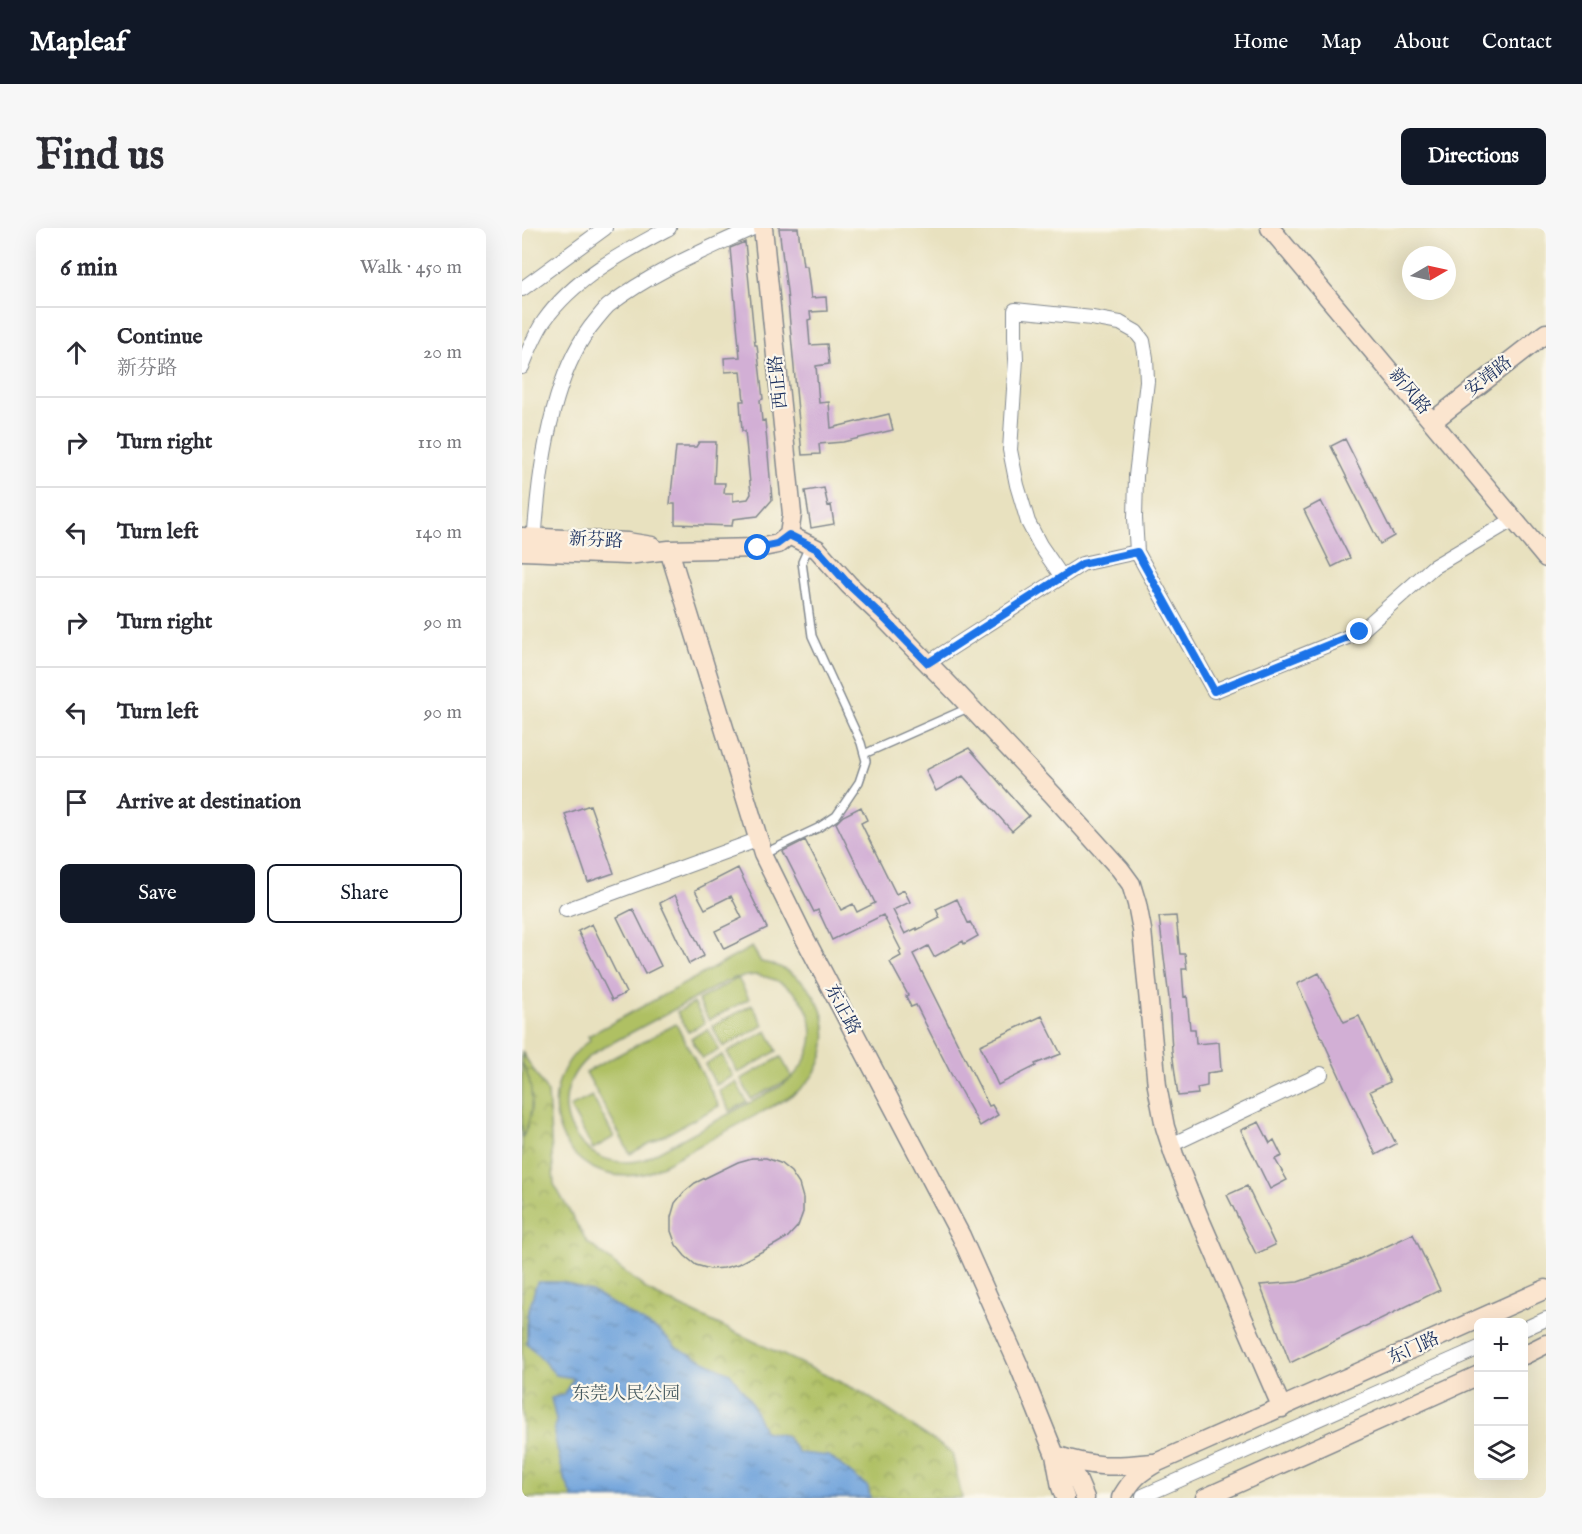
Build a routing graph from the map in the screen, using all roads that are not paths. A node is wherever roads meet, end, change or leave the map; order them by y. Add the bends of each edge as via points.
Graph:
1 (605, 228) edge
2 (669, 228) edge
3 (753, 228) edge
4 (763, 228) edge
5 (1270, 228) edge
6 (522, 290) edge
7 (1546, 333) edge
8 (522, 367) edge
9 (1433, 421) junction
10 (1514, 519) junction
11 (789, 535) junction
12 (528, 544) edge
13 (669, 549) junction
14 (817, 549) junction
15 (1137, 552) junction
16 (1546, 558) edge
17 (1062, 577) junction
18 (928, 663) junction
19 (970, 707) junction
20 (864, 754) junction
21 (760, 847) junction
22 (566, 910) dead end
23 (1321, 1074) dead end
24 (1171, 1145) junction
25 (1546, 1289) edge
26 (1546, 1319) edge
27 (1528, 1327) edge
28 (1546, 1344) edge
29 (1474, 1350) edge
30 (1528, 1353) edge
31 (1474, 1377) edge
32 (1282, 1408) junction
33 (1055, 1455) junction
34 (1158, 1462) junction
35 (1143, 1497) edge
36 (1065, 1498) edge
37 (1085, 1498) edge
38 (1121, 1498) edge
39 (1205, 1498) edge

1 - 6 street
2 - 8 street via 581,281 543,322
3 - 12 street via 657,273 606,308 588,330 570,359 559,391
4 - 11 street, 西正路 via 792,514
5 - 9 street, 新风路
7 - 9 street, 安靖路
9 - 10 street, 新风路
10 - 15 street via 1433,567 1360,632 1214,691
10 - 16 street, 新风路
11 - 13 street, 新芬路 via 777,544 758,548
11 - 14 street
12 - 13 street, 新芬路 via 627,555
13 - 21 street, 东正路
14 - 18 street
14 - 20 lane via 806,554 802,562 812,636
15 - 17 street via 1082,564
15 - 17 street via 1136,476 1147,381 1143,341 1120,323 1015,310 1010,450 1028,522
17 - 18 street
18 - 19 street
19 - 20 lane
19 - 24 street via 1131,884 1142,930 1157,1086
20 - 21 lane via 866,761 859,782 836,816 818,828
21 - 22 street
21 - 33 street, 东正路 via 961,1236
23 - 24 street
24 - 32 street
25 - 32 street, 东门路
26 - 27 street
28 - 30 street
29 - 35 street
31 - 39 street
32 - 34 street, 东门路
33 - 34 street via 1097,1466
33 - 36 street
33 - 37 street via 1077,1479
34 - 35 street via 1144,1474 1140,1490
34 - 38 street via 1139,1473

